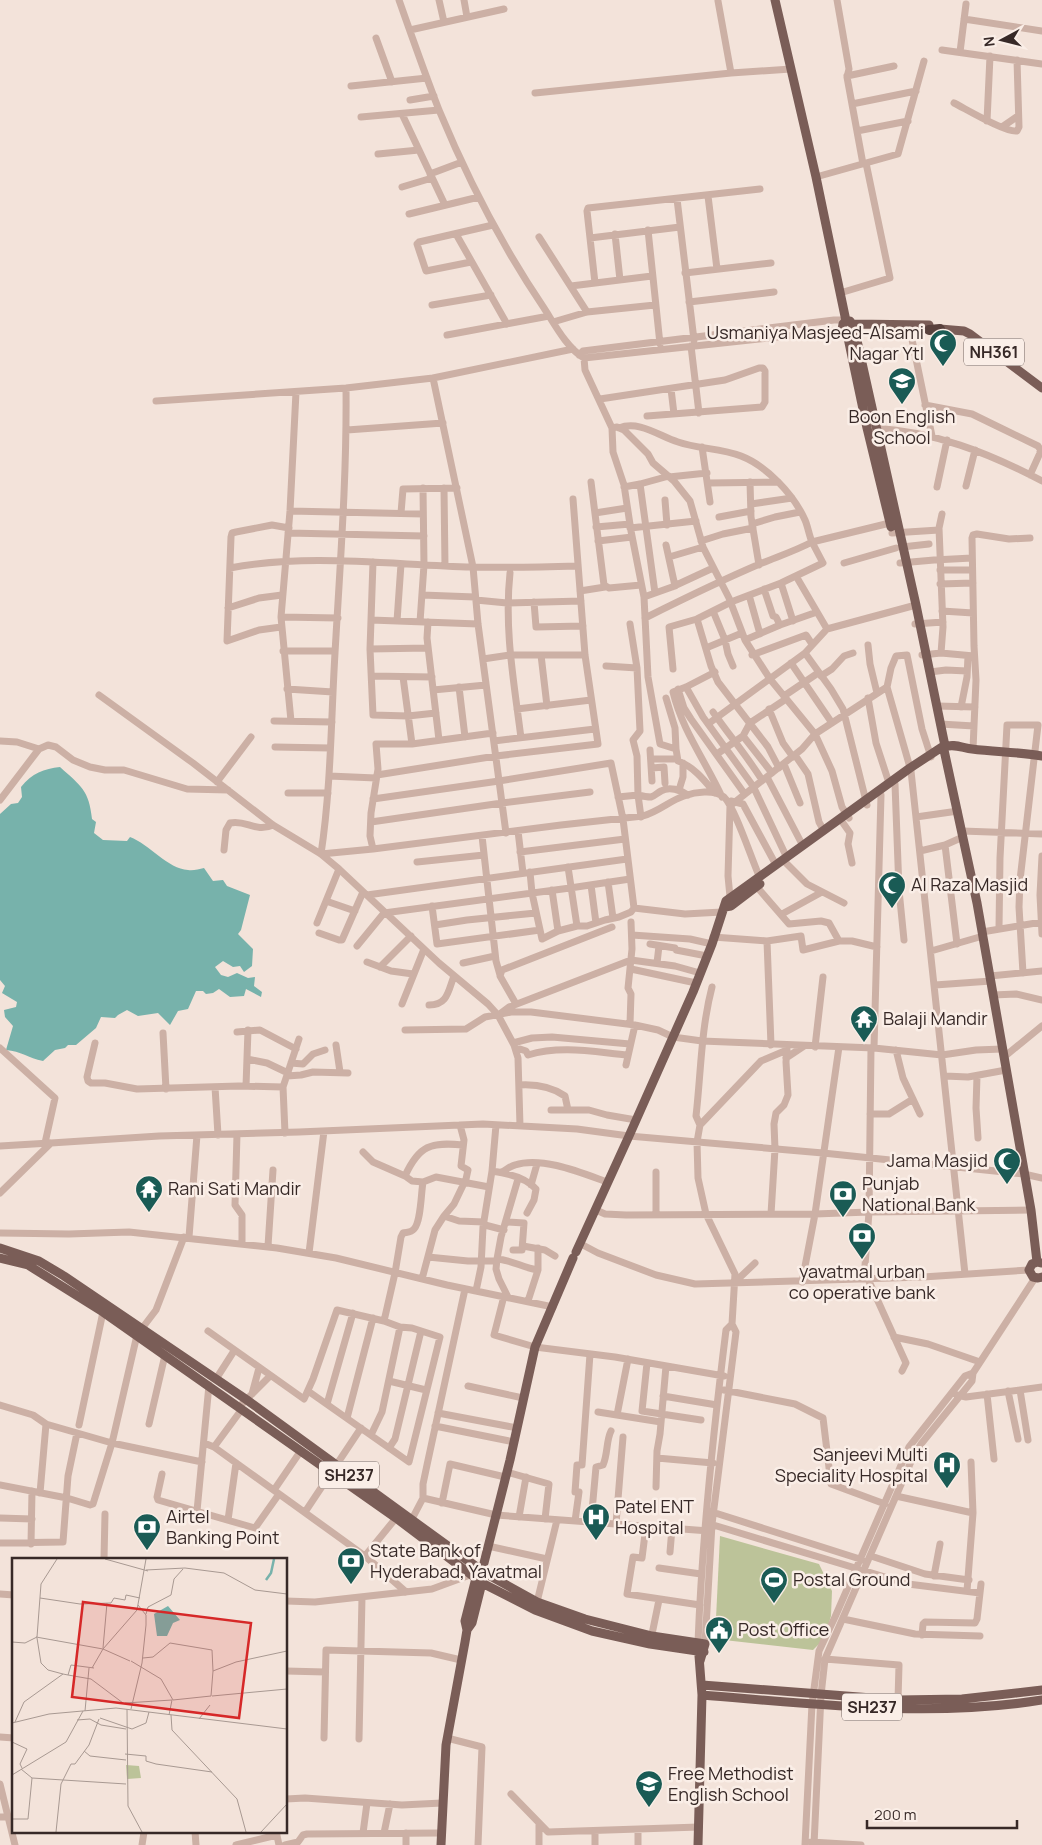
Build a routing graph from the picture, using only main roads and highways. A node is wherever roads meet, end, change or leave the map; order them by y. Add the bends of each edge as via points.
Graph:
1 (777, 0) edge
2 (817, 177) junction
3 (848, 326) junction
4 (929, 327) junction
5 (940, 327) junction
6 (1042, 382) edge
7 (1042, 388) edge
8 (924, 655) junction
9 (943, 748) junction
10 (1039, 756) edge
11 (892, 783) junction
12 (866, 803) junction
13 (846, 818) junction
14 (783, 862) junction
15 (758, 882) junction
16 (723, 909) junction
17 (0, 1248) edge
18 (0, 1258) edge
19 (1040, 1263) edge
20 (1036, 1275) edge
21 (139, 1332) junction
22 (212, 1382) junction
23 (333, 1469) junction
24 (482, 1569) junction
25 (476, 1579) junction
26 (651, 1640) junction
27 (702, 1685) junction
28 (1042, 1690) edge
29 (702, 1695) junction
30 (1042, 1700) edge
31 (441, 1845) edge
32 (698, 1845) edge

1 - 2 main road
1 - 2 main road
2 - 3 main road
3 - 4 main road
3 - 4 main road, NH361 via 910,330
3 - 8 main road
4 - 5 highway, NH361
5 - 6 main road via 967,326
5 - 7 main road, NH361 via 970,334
8 - 9 main road
8 - 9 main road via 937,706
9 - 10 main road via 951,745
9 - 11 main road
9 - 19 main road via 983,934
11 - 12 main road
11 - 12 main road via 881,795
12 - 13 main road
13 - 14 main road
13 - 14 main road
14 - 15 main road
15 - 16 main road via 731,906
15 - 16 main road via 730,897
16 - 24 main road via 673,1037 534,1347
17 - 21 main road, SH237 via 50,1267
18 - 21 main road, SH237 via 28,1265
19 - 20 main road via 1031,1266
21 - 22 main road, SH237
21 - 22 main road, SH237 via 165,1355
22 - 23 main road, SH237 via 240,1408 300,1452
22 - 23 main road, SH237 via 250,1397
23 - 24 main road, SH237
23 - 25 main road, SH237
24 - 25 main road
24 - 26 main road, SH237 via 536,1602
25 - 26 main road, SH237 via 535,1610 592,1630
25 - 31 main road via 472,1623 467,1630 447,1738
26 - 27 main road, SH237 via 701,1647
27 - 28 main road via 898,1700
27 - 29 main road
29 - 30 main road, SH237 via 900,1709 961,1708
29 - 32 main road

